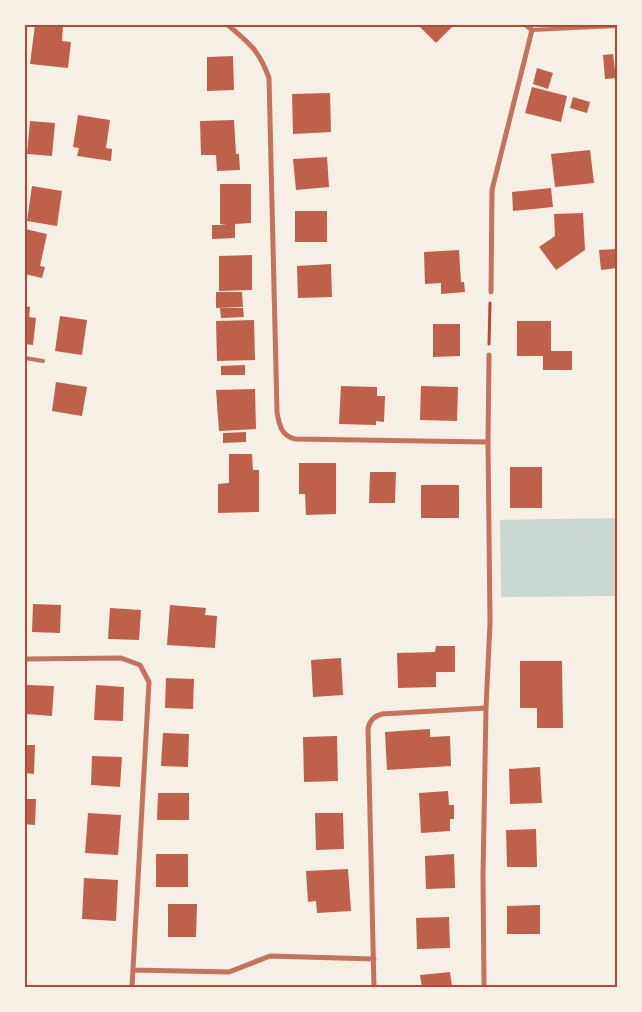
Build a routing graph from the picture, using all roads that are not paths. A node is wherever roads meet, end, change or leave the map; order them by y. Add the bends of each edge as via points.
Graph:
1 (228, 25) edge
2 (526, 25) edge
3 (617, 26) edge
4 (532, 30) junction
5 (491, 292) road end
6 (489, 354) road end
7 (25, 358) edge
8 (43, 361) dead end
9 (488, 442) junction
10 (25, 659) edge
11 (486, 708) junction
12 (374, 960) junction
13 (134, 970) junction
14 (132, 987) edge
15 (374, 987) edge
16 (484, 987) edge

1 - 9 street via 254,47 269,78 277,412 282,432 295,439
2 - 4 street
3 - 4 lane
4 - 5 street via 492,190
6 - 9 street
7 - 8 lane
9 - 11 street via 490,623
10 - 13 street via 121,658 140,665 149,682
11 - 12 street via 382,714 369,724
11 - 16 street
12 - 13 street via 270,956 229,972
12 - 15 street
13 - 14 street

